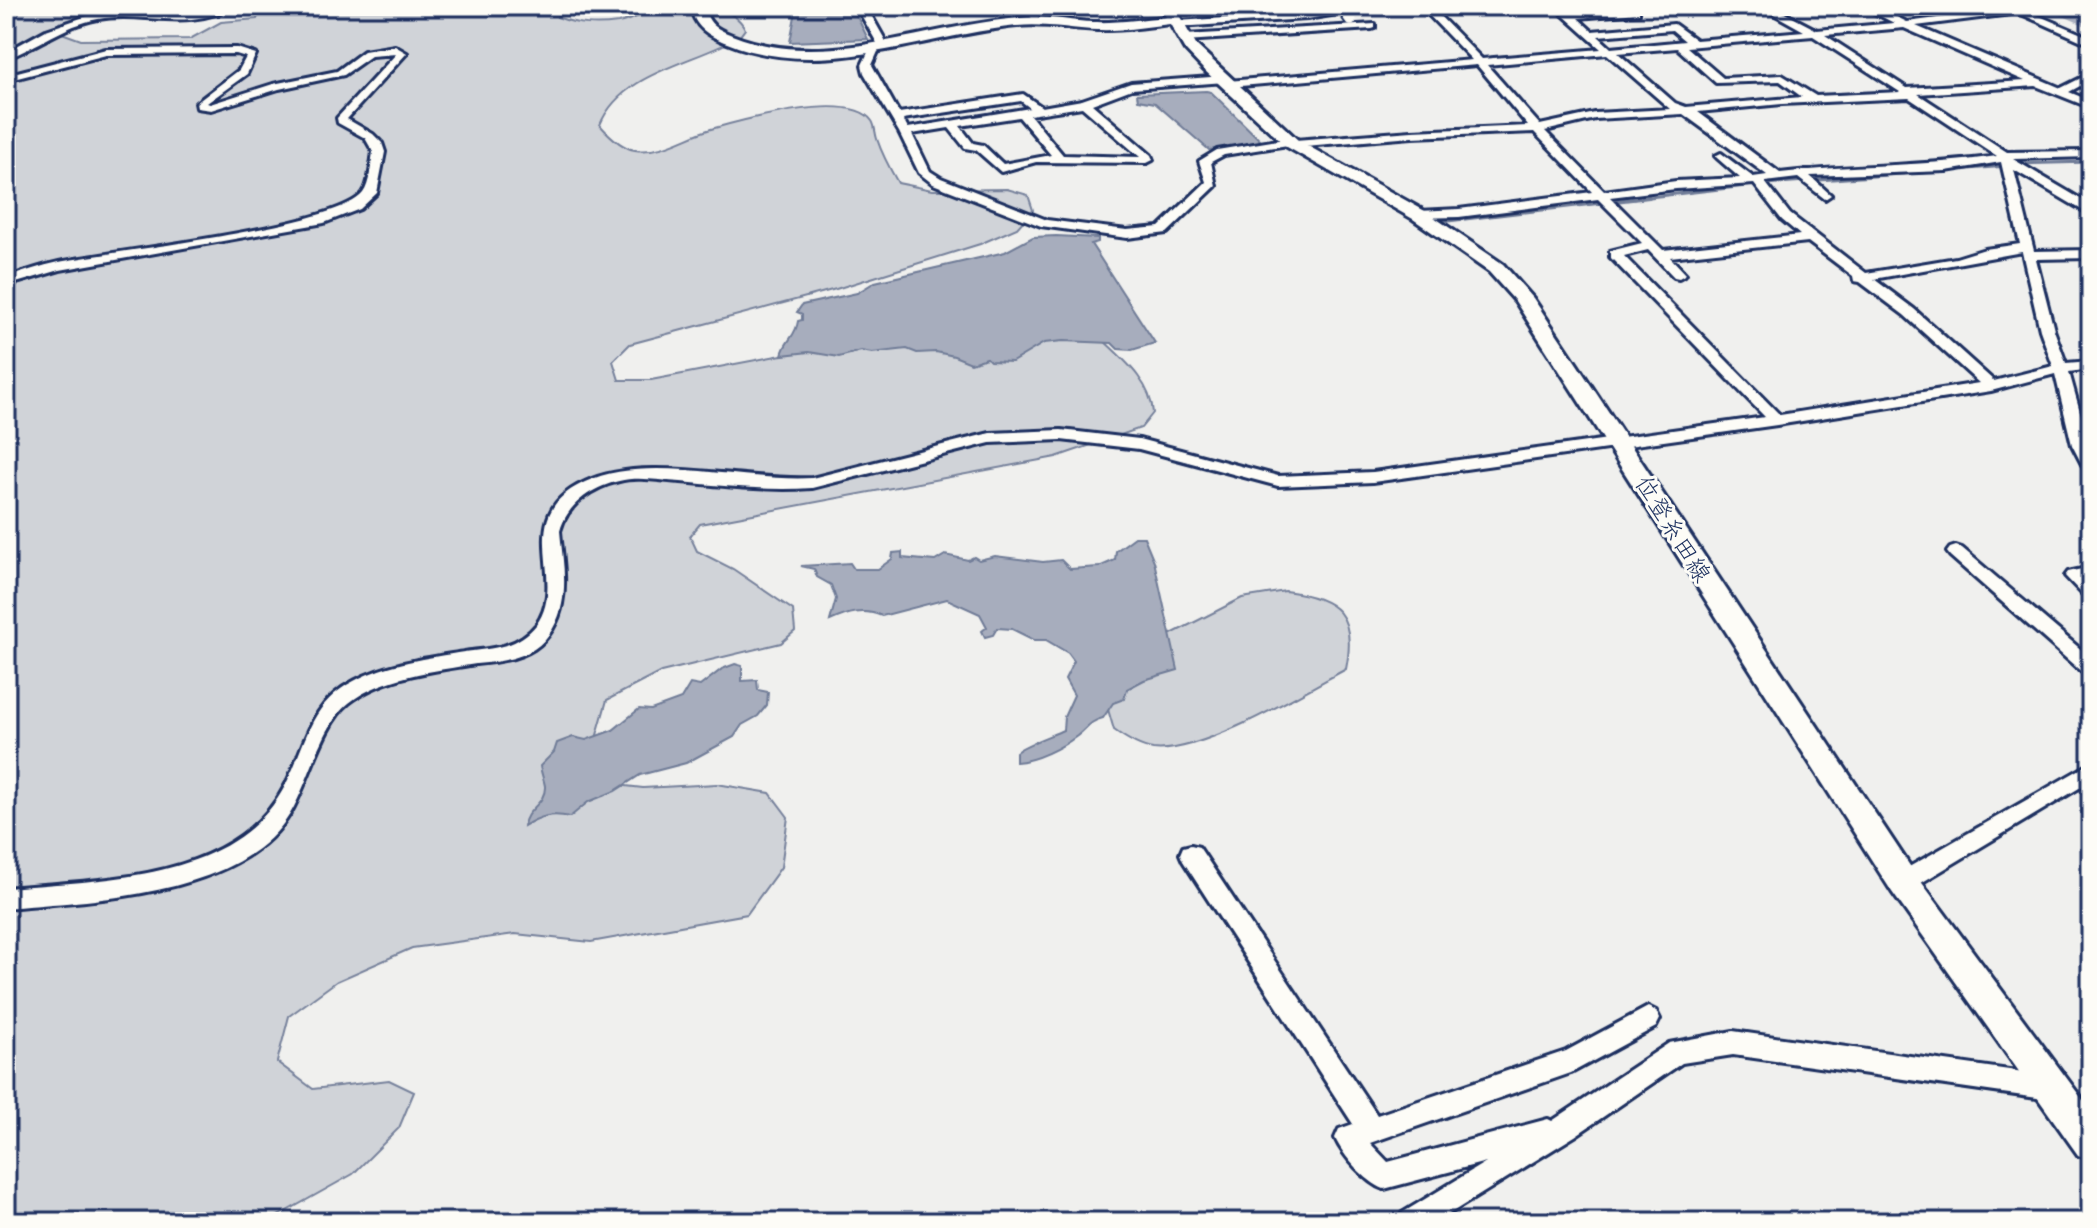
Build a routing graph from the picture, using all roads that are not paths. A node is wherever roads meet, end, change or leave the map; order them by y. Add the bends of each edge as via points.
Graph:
1 (229, 6) edge
2 (698, 6) edge
3 (861, 6) edge
4 (1029, 6) edge
5 (1210, 6) edge
6 (1234, 6) edge
7 (1341, 6) edge
8 (1381, 6) edge
9 (1425, 6) edge
10 (1558, 6) edge
11 (1764, 6) edge
12 (1866, 6) edge
13 (2005, 6) edge
14 (2051, 6) edge
15 (1636, 11) dead end
16 (2026, 12) junction
17 (1570, 16) junction
18 (1245, 20) junction
19 (1038, 21) junction
20 (1176, 22) edge
21 (1221, 22) junction
22 (1904, 25) junction
23 (1372, 26) dead end
24 (1356, 27) junction
25 (1814, 32) junction
26 (1591, 34) junction
27 (1692, 42) junction
28 (2091, 42) edge
29 (1677, 43) junction
30 (879, 46) junction
31 (1609, 49) junction
32 (6, 56) edge
33 (1479, 61) junction
34 (2091, 76) edge
35 (6, 78) edge
36 (1226, 82) junction
37 (2039, 84) junction
38 (1910, 93) junction
39 (2060, 93) junction
40 (1814, 100) junction
41 (1084, 103) junction
42 (2091, 105) edge
43 (1039, 110) junction
44 (1682, 111) junction
45 (1022, 113) junction
46 (895, 117) junction
47 (952, 124) junction
48 (1537, 129) junction
49 (905, 132) junction
50 (1292, 142) junction
51 (2091, 154) edge
52 (1721, 156) dead end
53 (1060, 158) junction
54 (2005, 158) junction
55 (1800, 174) junction
56 (1777, 177) junction
57 (1754, 181) junction
58 (1825, 195) dead end
59 (1605, 196) junction
60 (2091, 210) edge
61 (1419, 215) junction
62 (1811, 238) junction
63 (1656, 250) junction
64 (2029, 251) junction
65 (2091, 254) edge
66 (1679, 274) dead end
67 (1859, 278) junction
68 (6, 282) edge
69 (2091, 365) edge
70 (2061, 368) junction
71 (1991, 386) junction
72 (1777, 420) junction
73 (1620, 443) junction
74 (2091, 466) edge
75 (1956, 552) dead end
76 (2091, 573) edge
77 (2091, 592) edge
78 (2091, 669) edge
79 (2091, 771) edge
80 (1191, 854) dead end
81 (1903, 882) junction
82 (6, 898) edge
83 (1648, 1019) dead end
84 (2051, 1088) junction
85 (1566, 1127) junction
86 (1372, 1131) junction
87 (2091, 1142) edge
88 (1411, 1222) edge

1 - 32 street via 177,19 93,17 49,32
2 - 30 main road via 708,29 747,45 804,52
3 - 30 street
4 - 19 street
5 - 21 street
6 - 18 street
7 - 24 street, bridge
8 - 18 street
9 - 33 street
10 - 17 street
11 - 25 street
12 - 22 street
13 - 16 street
14 - 16 street
15 - 17 street
16 - 22 street
16 - 28 street
17 - 26 street
18 - 21 street
19 - 20 main road via 1102,26
19 - 30 main road
20 - 21 street
20 - 24 street
20 - 36 main road, 位登糸田線
22 - 25 street
22 - 37 street
23 - 24 street
25 - 27 street
25 - 38 street
26 - 27 street via 1674,27
26 - 31 street
27 - 29 street
29 - 31 street
29 - 40 street via 1720,81 1782,78
30 - 46 street via 867,65
31 - 33 street
31 - 44 street
33 - 36 street
33 - 48 street
34 - 39 street
35 - 68 street via 117,51 237,51 252,56 243,72 201,103 211,107 340,73 368,53 402,53 342,118 369,136 379,152 371,193 356,206 324,219 58,266
36 - 41 street via 1131,86
36 - 50 main road, 位登糸田線
37 - 38 street
37 - 39 street
38 - 40 street
38 - 54 street
39 - 42 street
40 - 44 street
41 - 43 street
41 - 53 street via 1147,160
43 - 45 street
43 - 46 street via 1023,97
44 - 48 street via 1595,116
44 - 56 street
45 - 47 street
45 - 53 street
46 - 49 street
47 - 49 street
47 - 53 street via 969,146 979,147 1001,168
48 - 50 street
48 - 59 street
49 - 50 street via 925,173 937,181 1045,223 1127,234 1163,230 1172,223 1212,183 1205,161 1221,152
50 - 61 main road, 位登糸田線
51 - 54 street
52 - 57 street
54 - 55 street via 1962,166
54 - 60 street
54 - 64 street
55 - 56 street
55 - 58 street
56 - 57 street
57 - 59 street
57 - 62 street
59 - 61 street
59 - 63 street
61 - 73 main road, 位登糸田線 via 1496,268 1523,298
62 - 63 street
62 - 67 street
63 - 66 street
63 - 72 street via 1615,254
64 - 65 street
64 - 67 street
64 - 70 street
67 - 71 street via 1909,312
69 - 70 street
70 - 71 street
70 - 74 street via 2080,445
71 - 72 street
72 - 73 street
73 - 81 main road, 位登糸田線
73 - 82 street via 1416,473 1278,481 1139,444 1021,435 990,438 812,483 644,474 605,479 570,499 555,519 553,604 542,634 509,652 392,674 334,702 280,812 251,843 155,879
75 - 78 street
76 - 77 street via 2074,576
79 - 81 street
80 - 86 street
81 - 84 main road, 位登糸田線
83 - 86 street via 1571,1061
84 - 85 street via 1733,1043 1678,1052
84 - 87 main road, 位登糸田線
85 - 86 street via 1384,1176 1348,1138
85 - 88 street

